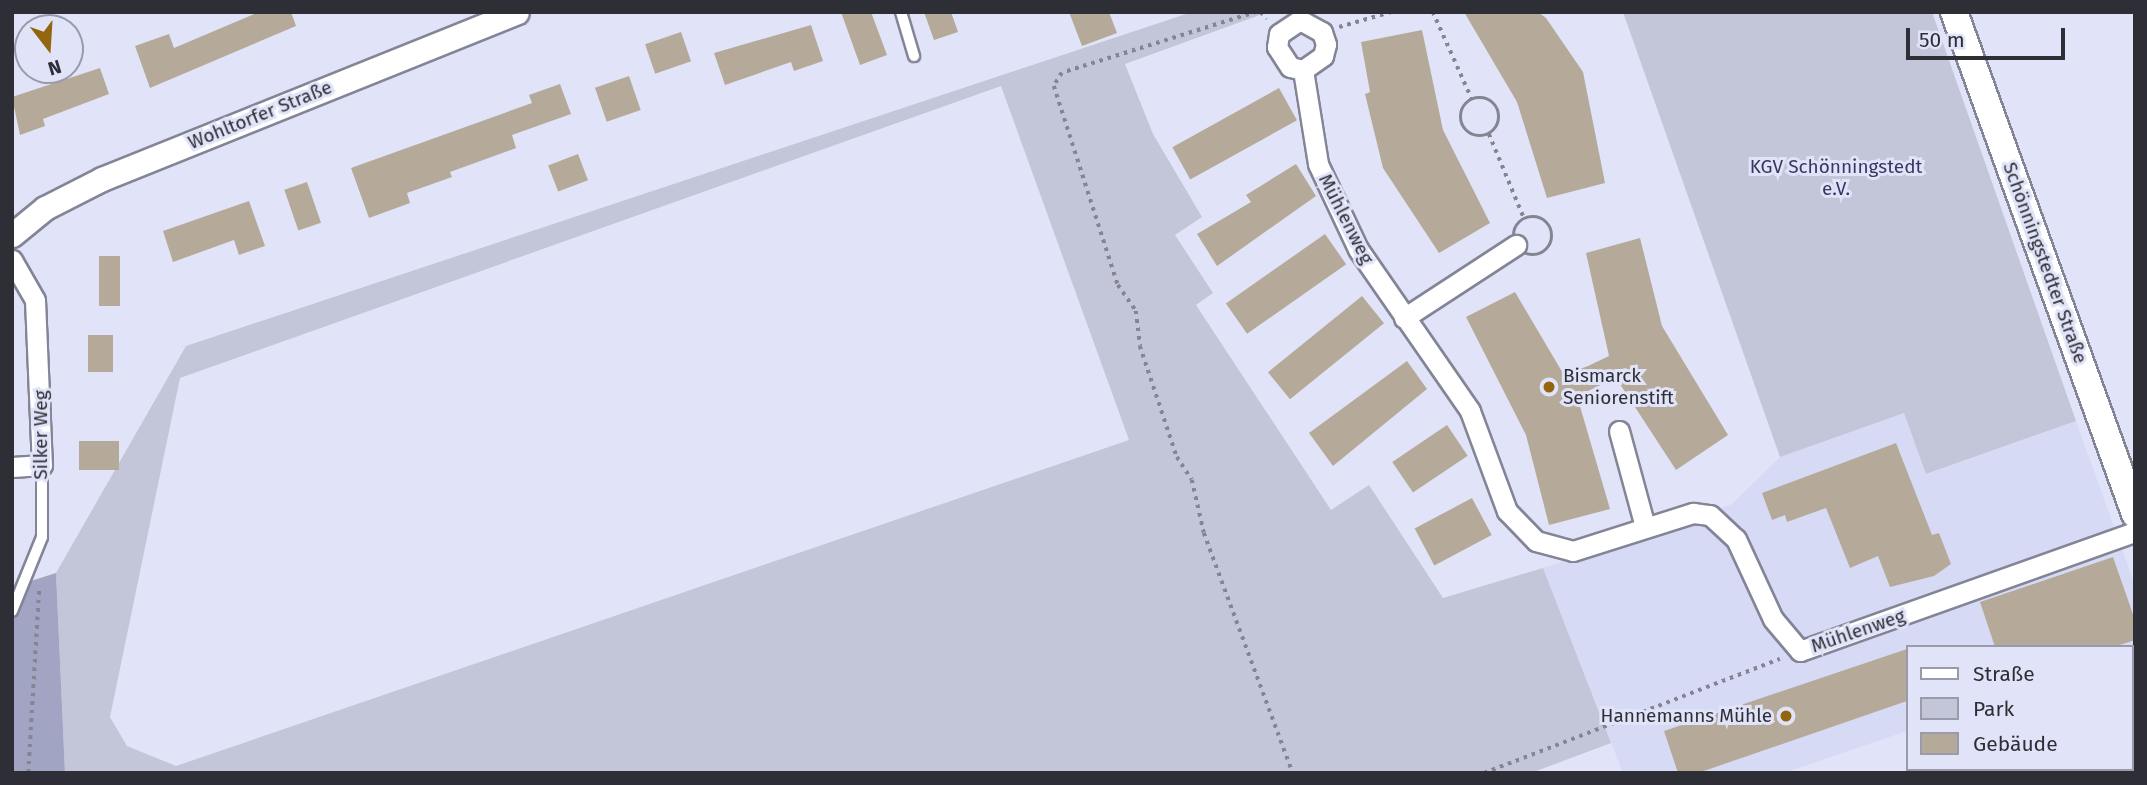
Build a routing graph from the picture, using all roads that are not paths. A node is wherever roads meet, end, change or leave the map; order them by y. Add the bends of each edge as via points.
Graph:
1 (517, 12) edge
2 (901, 12) edge
3 (1954, 12) edge
4 (914, 56) dead end
5 (1303, 70) junction
6 (12, 235) edge
7 (1516, 246) dead end
8 (12, 260) edge
9 (1404, 318) junction
10 (1619, 431) dead end
11 (41, 464) junction
12 (12, 467) edge
13 (2135, 514) edge
14 (1645, 527) junction
15 (2135, 532) edge
16 (12, 611) edge

1 - 6 street, Wohltorfer Straße via 102,179 45,208
2 - 4 lane
3 - 13 main road, Schönningstedter Straße
5 - 5 street via 1324,56 1322,32 1300,20 1279,34 1281,59
5 - 9 street, Mühlenweg via 1318,164 1358,249
7 - 9 street
8 - 11 street, Silker Weg via 35,300
9 - 14 street, Mühlenweg via 1470,411 1507,511 1536,541 1573,551
10 - 14 street
11 - 12 street
11 - 16 lane, Silker Weg via 42,537
14 - 15 street, Mühlenweg via 1693,513 1710,515 1736,539 1773,619 1800,651

